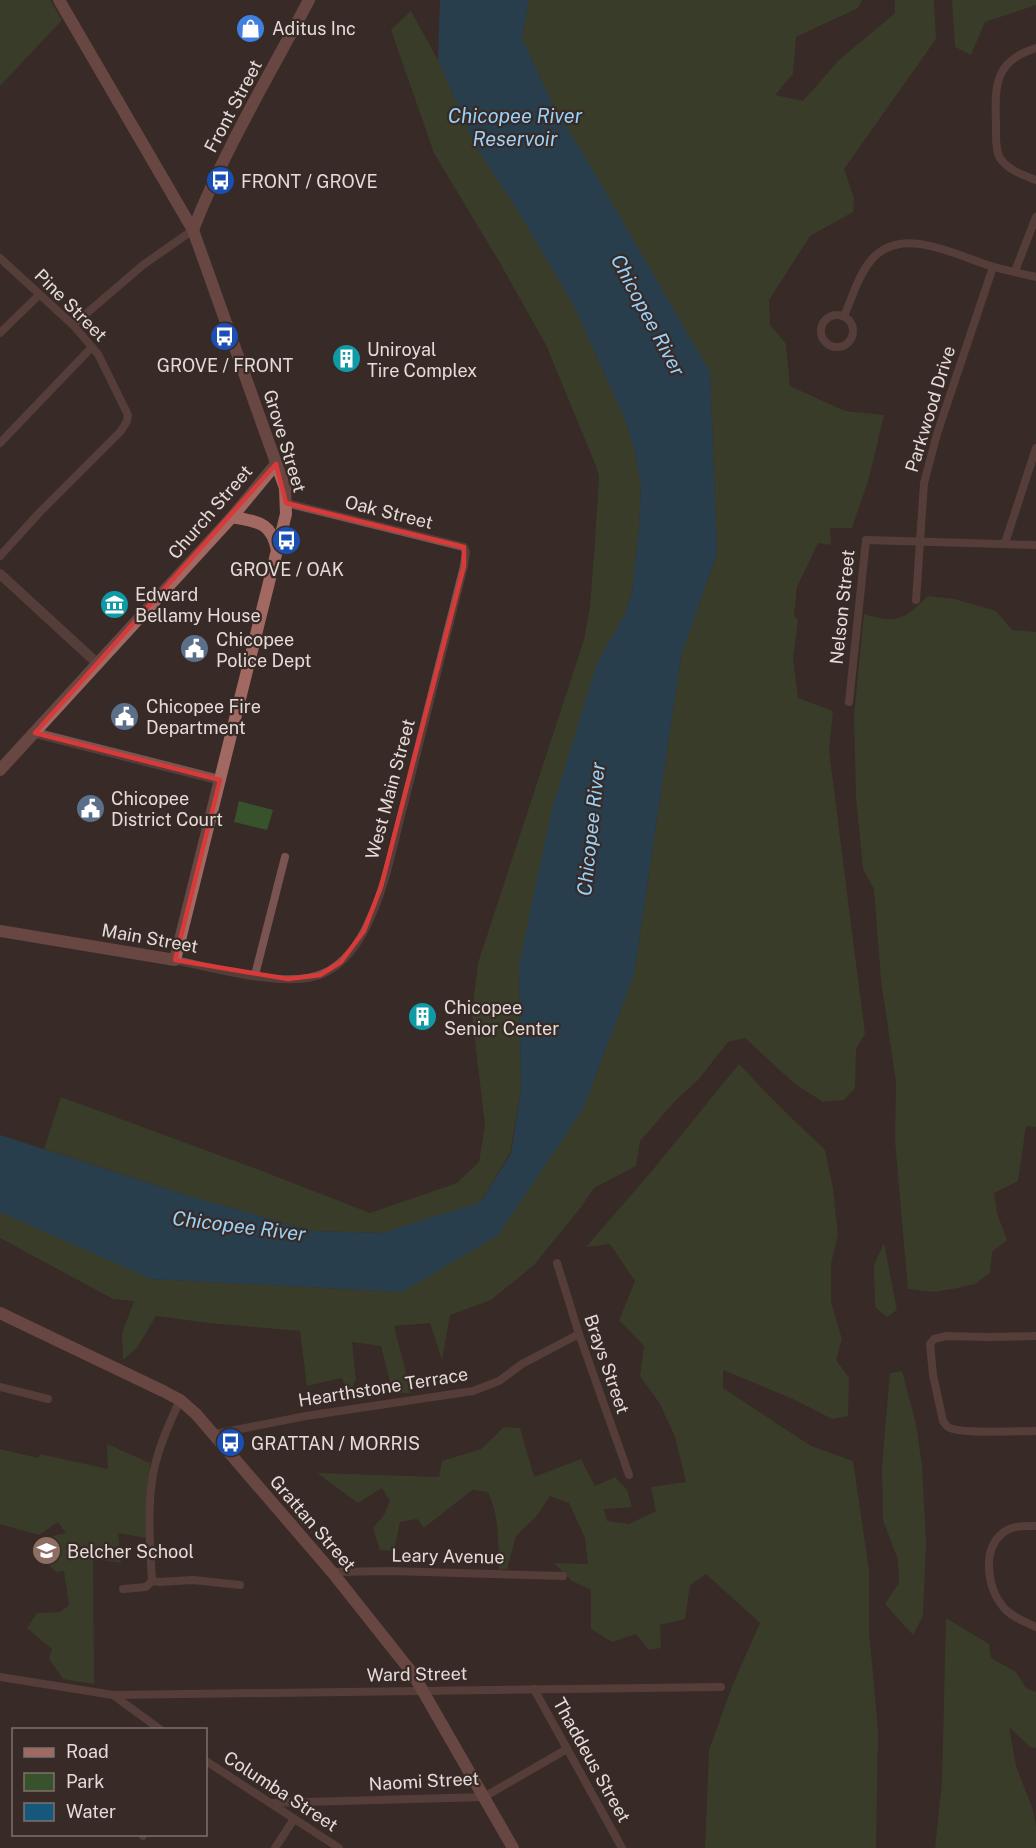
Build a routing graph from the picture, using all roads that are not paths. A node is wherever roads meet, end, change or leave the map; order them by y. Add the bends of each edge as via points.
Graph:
1 (59, 0) edge
2 (309, 0) edge
3 (1036, 48) edge
4 (1036, 180) edge
5 (1036, 218) edge
6 (193, 230) junction
7 (0, 258) edge
8 (993, 267) junction
9 (1015, 271) junction
10 (1036, 277) edge
11 (39, 295) junction
12 (844, 316) dead end
13 (73, 326) junction
14 (0, 333) edge
15 (92, 347) junction
16 (0, 443) edge
17 (1036, 448) edge
18 (276, 464) junction
19 (286, 503) junction
20 (232, 518) junction
21 (920, 542) junction
22 (1005, 543) junction
23 (1036, 545) edge
24 (278, 553) junction
25 (0, 556) edge
26 (464, 566) joint
27 (0, 574) edge
28 (916, 600) dead end
29 (98, 664) junction
30 (849, 702) dead end
31 (34, 733) junction
32 (0, 770) edge
33 (220, 780) junction
34 (285, 857) dead end
35 (0, 931) edge
36 (175, 960) junction
37 (255, 975) junction
38 (294, 979) joint
39 (556, 1263) dead end
40 (0, 1313) edge
41 (579, 1334) junction
42 (1036, 1336) edge
43 (0, 1387) edge
44 (48, 1399) dead end
45 (180, 1400) junction
46 (1036, 1431) edge
47 (215, 1434) junction
48 (628, 1475) dead end
49 (1036, 1526) edge
50 (332, 1572) junction
51 (563, 1576) dead end
52 (152, 1581) junction
53 (240, 1586) dead end
54 (123, 1589) dead end
55 (1036, 1627) edge
56 (0, 1677) edge
57 (721, 1687) dead end
58 (534, 1689) junction
59 (423, 1691) junction
60 (113, 1695) junction
61 (158, 1728) edge
62 (567, 1749) junction
63 (207, 1762) edge
64 (484, 1797) junction
65 (270, 1803) junction
66 (294, 1819) junction
67 (275, 1848) edge
68 (339, 1848) edge
69 (513, 1848) edge
70 (622, 1848) edge

1 - 6 main road, Grove Street
2 - 6 main road, Front Street via 230,148
3 - 4 street via 1015,56 1000,73 996,87 996,136 1000,158 1016,172
5 - 9 street
6 - 13 street via 143,265
6 - 18 main road, Grove Street
7 - 11 street, Pine Street
8 - 9 street
8 - 12 street via 921,244 889,247 863,272
8 - 21 street, Parkwood Drive via 937,434 924,483
9 - 10 street
11 - 13 street, Pine Street
11 - 14 street
13 - 15 street, Pine Street
15 - 16 street
15 - 25 street, Pine Street via 128,415 127,422
17 - 22 street
18 - 19 main road, Grove Street
18 - 20 main road, Church Street
19 - 24 main road, Grove Street
19 - 26 street, Oak Street via 464,547
20 - 24 main road via 266,526
20 - 29 main road, Church Street
21 - 22 street, Nelson Street
21 - 28 street, Parkwood Drive
21 - 30 street, Nelson Street via 866,540
22 - 23 street, Nelson Street
24 - 33 main road, Grove Street
26 - 38 street, West Main Street via 374,911 341,962 320,975
27 - 29 street
29 - 31 main road, Church Street
31 - 32 main road, Church Street
31 - 33 street
33 - 36 main road, Grove Street
34 - 37 street
35 - 36 main road, Main Street
36 - 37 street, Main Street
37 - 38 street, Main Street
39 - 41 street, Brays Street
40 - 45 main road, Grattan Street
41 - 47 street, Hearthstone Terrace via 522,1364 499,1381 473,1391
41 - 48 street, Brays Street
42 - 46 street via 946,1336 930,1344 946,1427
43 - 44 street
45 - 47 main road, Grattan Street
45 - 52 street via 153,1475
47 - 50 main road, Grattan Street
49 - 55 street via 1005,1531 990,1553 989,1564 990,1583 1004,1609
50 - 51 street, Leary Avenue
50 - 59 main road, Grattan Street
52 - 53 street via 193,1580
52 - 54 street via 146,1587
56 - 60 street
57 - 58 street, Ward Street
58 - 59 street, Ward Street
58 - 62 street, Thaddeus Street
59 - 60 street, Ward Street
59 - 64 main road, Grattan Street
60 - 61 street
62 - 64 street, Naomi Street
62 - 70 street, Thaddeus Street
63 - 65 street, Columba Street
64 - 65 street, Naomi Street
64 - 69 main road, Grattan Street
65 - 66 street, Columba Street
66 - 67 street
66 - 68 street, Columba Street

